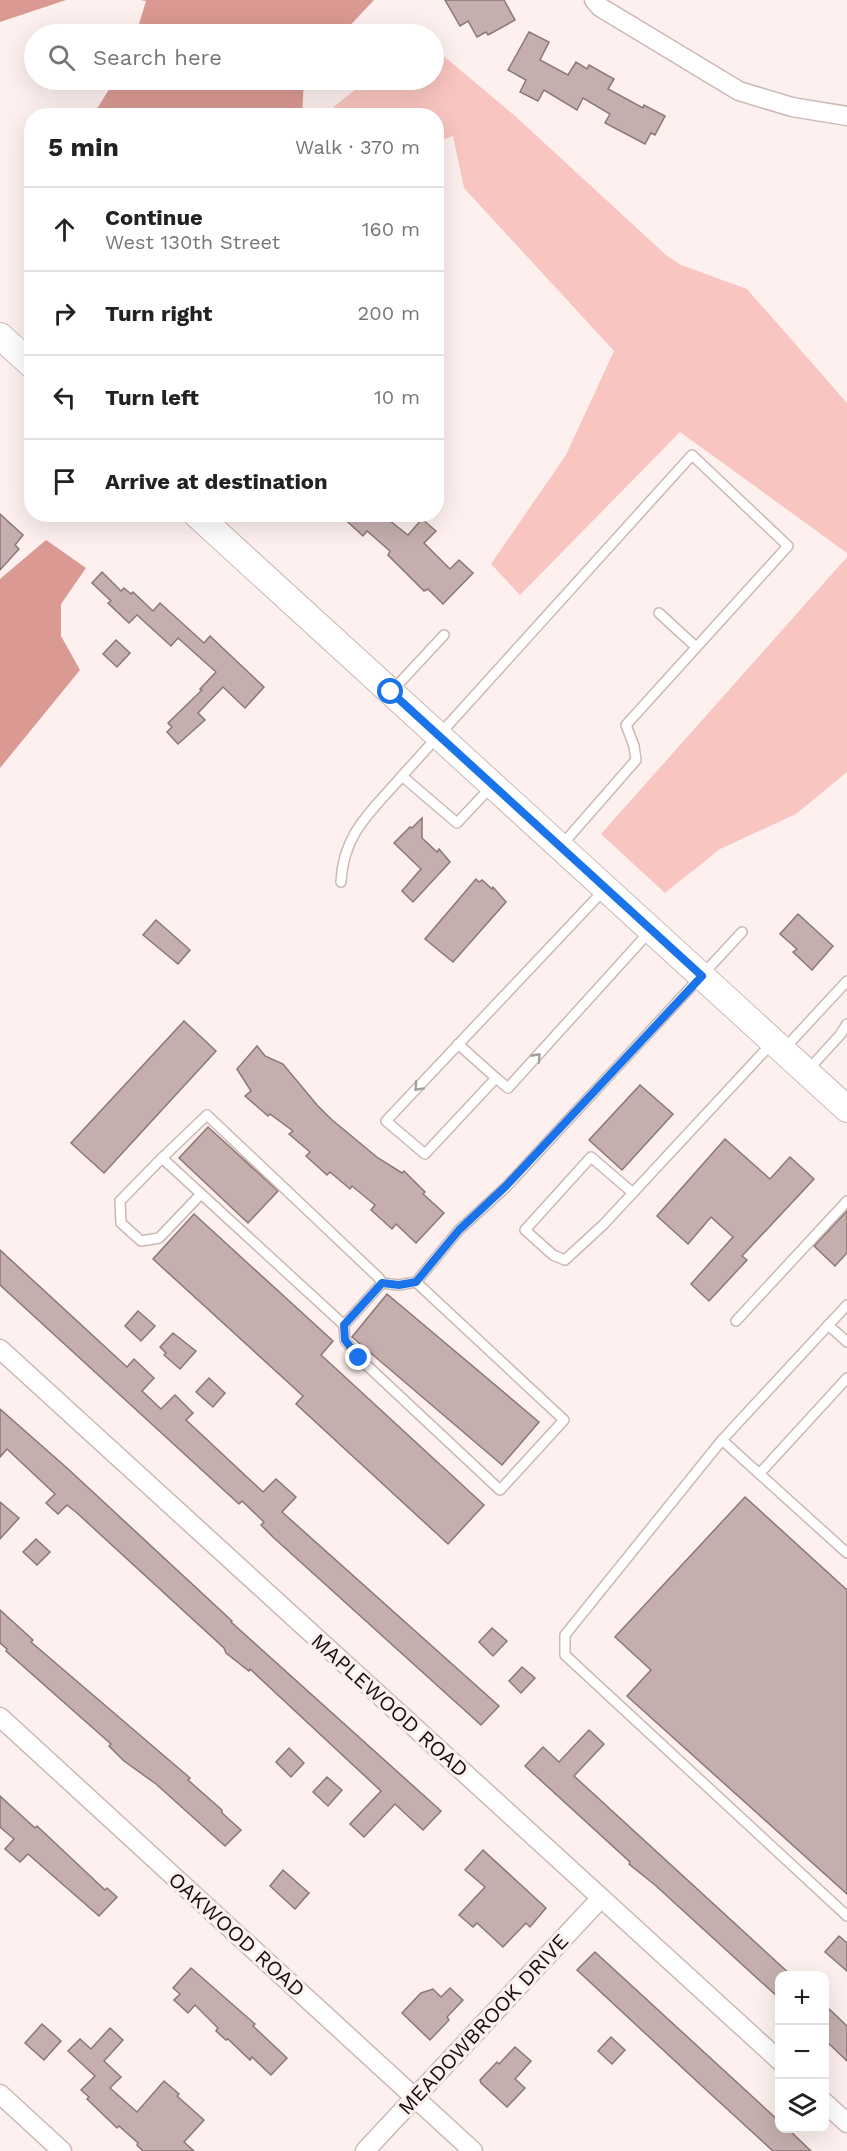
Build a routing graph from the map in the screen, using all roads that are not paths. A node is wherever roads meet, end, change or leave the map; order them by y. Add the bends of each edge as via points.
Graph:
1 (594, 0) edge
2 (847, 116) edge
3 (0, 336) edge
4 (24, 358) edge
5 (205, 522) edge
6 (659, 613) dead end
7 (444, 635) dead end
8 (696, 647) junction
9 (391, 692) junction
10 (438, 735) junction
11 (402, 776) junction
12 (492, 786) junction
13 (560, 848) junction
14 (341, 882) dead end
15 (606, 889) junction
16 (651, 930) junction
17 (742, 932) dead end
18 (702, 976) junction
19 (847, 981) edge
20 (847, 1024) edge
21 (458, 1044) junction
22 (778, 1046) junction
23 (807, 1072) junction
24 (496, 1078) junction
25 (847, 1108) edge
26 (162, 1158) junction
27 (633, 1193) junction
28 (201, 1194) junction
29 (847, 1201) edge
30 (416, 1282) junction
31 (382, 1283) junction
32 (847, 1305) edge
33 (736, 1321) dead end
34 (344, 1325) junction
35 (828, 1325) junction
36 (847, 1342) edge
37 (0, 1349) edge
38 (847, 1378) edge
39 (722, 1440) junction
40 (760, 1473) junction
41 (847, 1553) edge
42 (0, 1717) edge
43 (601, 1898) junction
44 (847, 1916) edge
45 (775, 2056) edge
46 (0, 2094) edge
47 (414, 2097) junction
48 (829, 2106) edge
49 (847, 2123) edge
50 (62, 2151) edge
51 (365, 2151) edge
52 (473, 2151) edge

1 - 2 street via 739,91 792,107
3 - 4 main road
5 - 9 main road
6 - 8 lane
7 - 9 lane
8 - 10 lane via 788,546 692,455
8 - 13 lane via 626,725 636,760
9 - 10 main road
10 - 11 lane
10 - 12 main road
11 - 12 lane via 457,823
11 - 14 lane via 354,832 342,865
12 - 13 main road
13 - 15 main road
15 - 16 main road
15 - 21 lane
16 - 18 main road
24 -> 16 lane via 508,1088
17 - 18 lane
18 - 22 main road
18 - 30 lane via 506,1186 459,1230
19 - 22 lane
20 - 23 lane
21 - 24 lane
21 -> 24 lane via 386,1121 425,1154
22 - 23 main road
22 - 27 lane
23 - 25 main road
26 - 28 lane
26 - 28 lane via 120,1201 121,1223 141,1241 159,1238
26 - 31 lane via 207,1115
27 - 27 lane via 565,1260 553,1255 525,1230 591,1157
28 - 34 lane
29 - 33 lane
30 - 31 lane
30 - 34 lane via 564,1420 500,1490 359,1358 345,1340
31 - 34 lane
32 - 35 lane
35 - 36 lane
35 - 39 lane
37 - 43 street, MAPLEWOOD ROAD
38 - 40 lane
39 - 40 lane
39 - 44 lane via 566,1635 565,1655
40 - 41 lane
42 - 47 street, OAKWOOD ROAD
43 - 45 street, MAPLEWOOD ROAD
43 - 47 street, MEADOWBROOK DRIVE
46 - 50 street
47 - 51 street, MEADOWBROOK DRIVE
47 - 52 street, OAKWOOD ROAD
48 - 49 street

